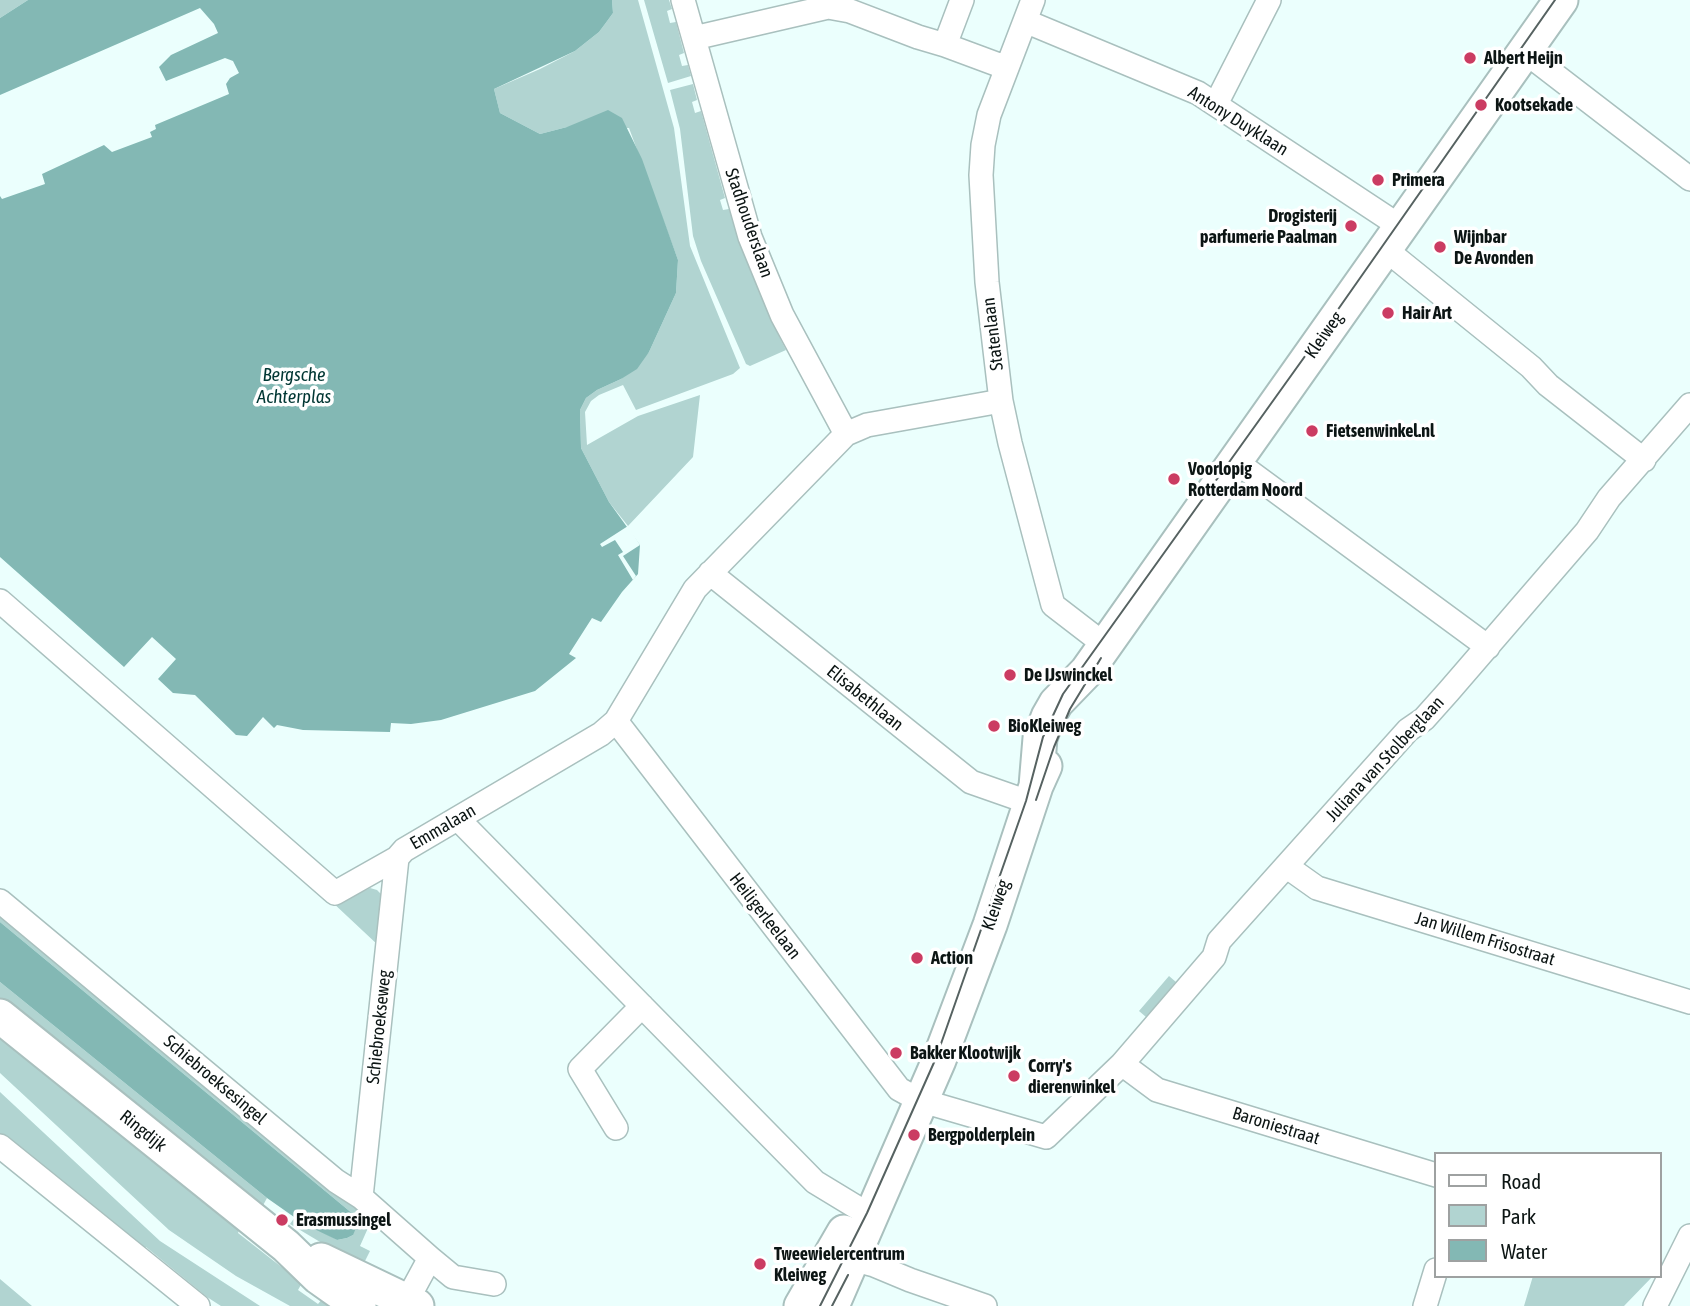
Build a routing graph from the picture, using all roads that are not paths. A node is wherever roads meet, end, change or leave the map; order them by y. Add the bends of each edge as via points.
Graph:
1 (683, 0) edge
2 (962, 0) edge
3 (1269, 0) edge
4 (1561, 0) edge
5 (1029, 10) edge
6 (694, 38) junction
7 (945, 45) junction
8 (1525, 52) junction
9 (1007, 68) junction
10 (1216, 104) junction
11 (1690, 179) edge
12 (1393, 238) junction
13 (1001, 401) junction
14 (1690, 405) edge
15 (846, 434) junction
16 (1644, 460) junction
17 (1235, 461) junction
18 (710, 573) junction
19 (0, 601) edge
20 (1488, 647) junction
21 (1096, 658) junction
22 (615, 721) junction
23 (1033, 794) junction
24 (458, 819) junction
25 (397, 858) junction
26 (1286, 866) junction
27 (0, 901) edge
28 (1690, 1002) edge
29 (642, 1006) junction
30 (0, 1016) edge
31 (1122, 1064) junction
32 (922, 1101) junction
33 (616, 1128) dead end
34 (0, 1146) edge
35 (1434, 1174) edge
36 (361, 1197) junction
37 (865, 1211) junction
38 (1690, 1236) edge
39 (286, 1246) junction
40 (841, 1256) junction
41 (430, 1258) junction
42 (1434, 1277) edge
43 (494, 1284) dead end
44 (409, 1304) edge
45 (198, 1306) edge
46 (359, 1306) edge
47 (801, 1306) edge
48 (832, 1306) edge
49 (985, 1306) edge
50 (1425, 1306) edge
51 (1655, 1306) edge

1 - 6 street, Stadhouderslaan
2 - 7 street
3 - 10 street
4 - 8 street, Kleiweg
5 - 9 street, Statenlaan
5 - 10 street, Antony Duyklaan
6 - 7 street via 828,7
6 - 15 street, Stadhouderslaan via 750,237 782,315
7 - 9 street
8 - 11 street
8 - 12 street, Kleiweg
9 - 13 street, Statenlaan via 989,115 981,175
10 - 12 street, Antony Duyklaan
12 - 16 street, Antony Duyklaan via 1548,385
12 - 17 street, Kleiweg
13 - 15 street via 867,425
13 - 21 street, Statenlaan via 1052,605
14 - 16 street, Juliana van Stolberglaan
15 - 18 street, Emmalaan
16 - 20 street, Juliana van Stolberglaan
17 - 20 street
17 - 21 street, Kleiweg
18 - 22 street, Emmalaan via 695,589
18 - 23 street, Elisabethlaan via 971,782
19 - 25 street, Emmalaan via 335,893
20 - 26 street, Juliana van Stolberglaan
21 - 23 street, Kleiweg
22 - 24 street, Emmalaan via 601,734
22 - 32 street, Heiligerleelaan via 899,1089
23 - 32 street, Kleiweg via 990,925
24 - 25 street, Emmalaan via 404,849
24 - 29 street
25 - 36 street, Schiebroekseweg
26 - 28 street, Jan Willem Frisostraat via 1317,888
26 - 31 street, Juliana van Stolberglaan via 1219,941 1214,957
27 - 36 street, Schiebroeksesingel
29 - 33 street via 580,1069
29 - 37 street via 815,1182
30 - 39 street, Ringdijk
31 - 32 street, Juliana van Stolberglaan via 1046,1137
31 - 35 street, Baroniestraat via 1157,1090
32 - 37 street, Kleiweg via 893,1143
34 - 45 street
36 - 41 street, Schiebroeksesingel
37 - 40 street, Kleiweg
38 - 51 street
39 - 44 street, Ringdijk
39 - 46 street, Ringdijk via 318,1277
40 - 47 street, Kleiweg
40 - 48 street, Kleiweg
40 - 49 street
41 - 43 street, Schiebroeksesingel via 453,1277
41 - 44 street
42 - 50 street

